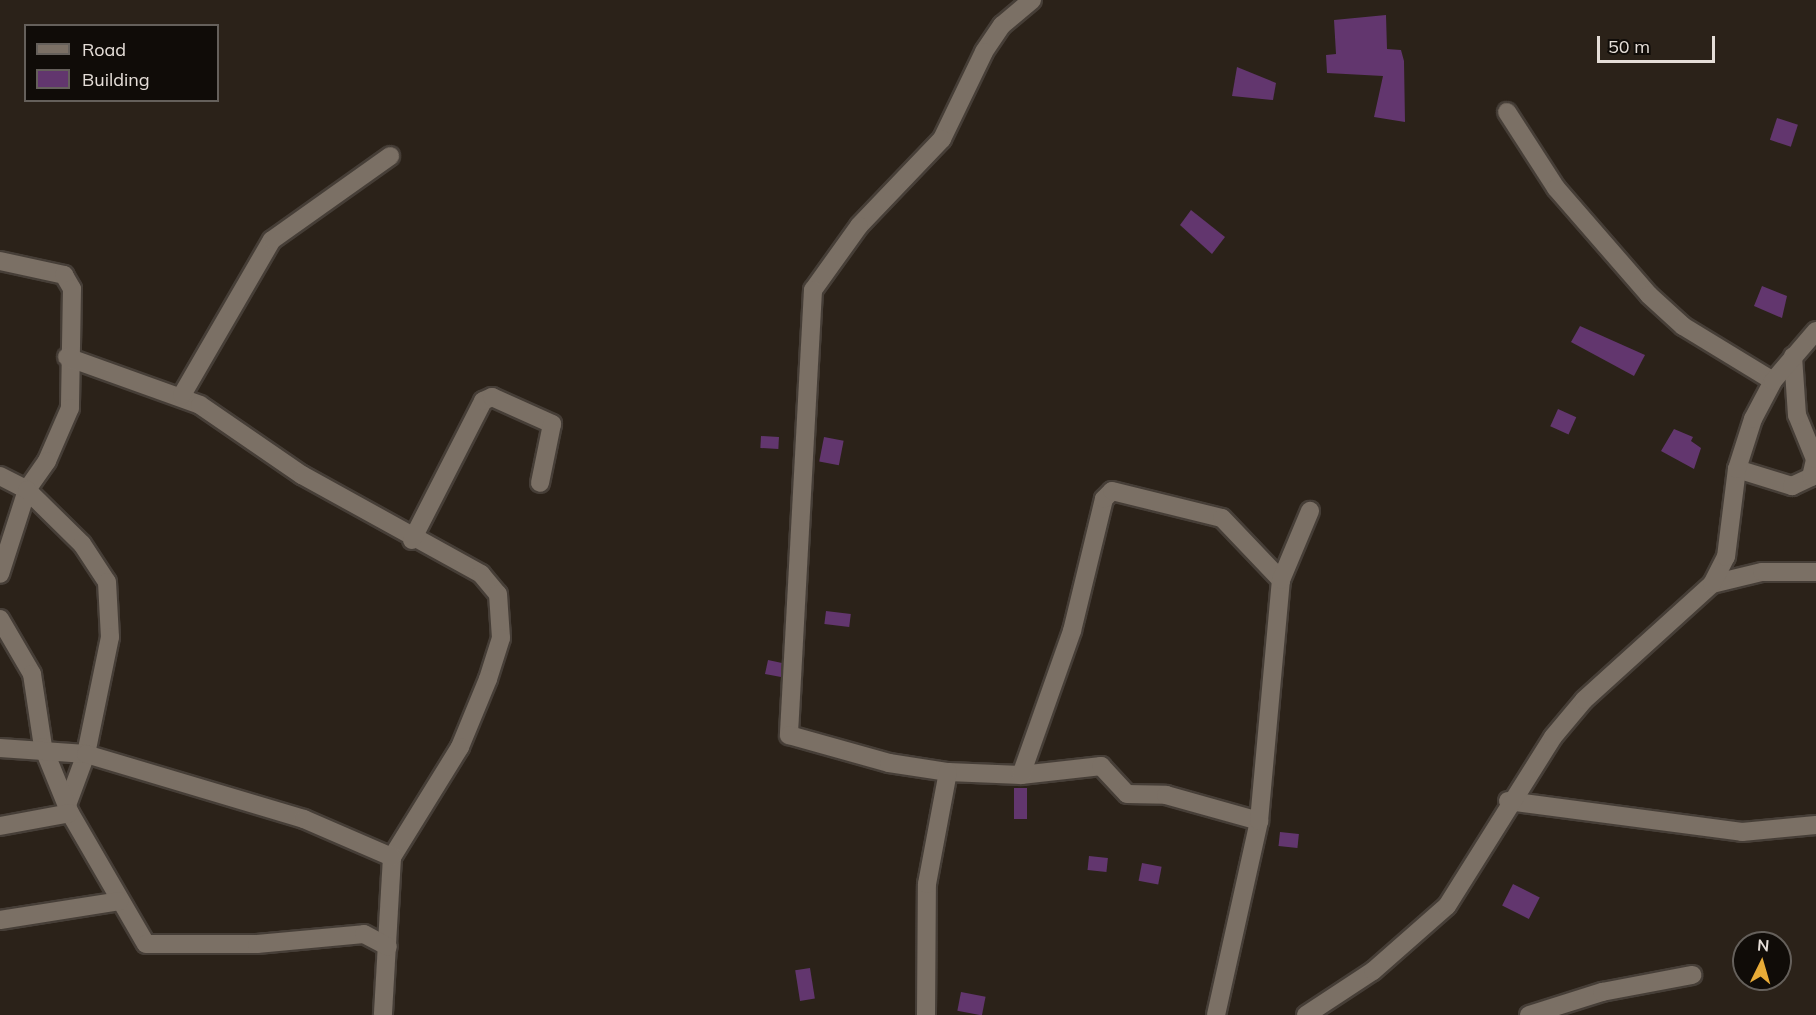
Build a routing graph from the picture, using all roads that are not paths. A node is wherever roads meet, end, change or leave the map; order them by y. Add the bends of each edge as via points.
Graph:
1 (1032, 0) edge
2 (1507, 112) dead end
3 (390, 156) dead end
4 (0, 261) edge
5 (1816, 331) edge
6 (1793, 356) junction
7 (67, 357) junction
8 (1773, 381) junction
9 (182, 395) junction
10 (1737, 469) junction
11 (0, 476) edge
12 (540, 483) dead end
13 (27, 490) junction
14 (1310, 511) dead end
15 (412, 540) junction
16 (1816, 572) edge
17 (0, 574) edge
18 (1281, 580) junction
19 (1712, 584) junction
20 (0, 622) edge
21 (43, 747) junction
22 (0, 748) edge
23 (86, 754) junction
24 (948, 772) junction
25 (1021, 775) junction
26 (1508, 801) junction
27 (69, 809) junction
28 (1258, 821) junction
29 (1816, 825) edge
30 (0, 826) edge
31 (392, 857) junction
32 (120, 901) junction
33 (0, 920) edge
34 (388, 947) junction
35 (1692, 975) dead end
36 (383, 1015) edge
37 (926, 1015) edge
38 (1216, 1015) edge
39 (1306, 1015) edge
40 (1529, 1015) edge

1 - 24 street via 1002,25 942,139 834,257 815,285 810,306 789,735 889,763
2 - 8 street via 1556,188 1648,295 1683,326
3 - 9 street via 272,240
4 - 7 street via 64,274 72,289
5 - 6 street
6 - 8 street
6 - 10 street via 1799,422 1815,459 1810,477 1792,486
7 - 9 street
7 - 13 street via 70,408 47,460
8 - 10 street via 1753,419
9 - 15 street
10 - 19 street via 1726,557
11 - 13 street
12 - 15 street via 552,424 492,397 483,402
13 - 17 street
13 - 23 street via 82,544 107,582 110,637
14 - 18 street
15 - 31 street via 481,574 498,594 501,638 460,747
16 - 19 street via 1762,572
18 - 25 street via 1222,518 1112,491 1104,499 1072,631
18 - 28 street
19 - 26 street via 1584,700
20 - 21 street via 32,674
21 - 22 street
21 - 23 street
21 - 27 street
23 - 27 street
23 - 31 street via 304,819
24 - 25 street
24 - 37 street via 927,884
25 - 28 street via 1101,766 1127,794 1166,795
26 - 29 street via 1742,832
26 - 39 street via 1480,860 1447,906 1373,971
27 - 30 street
27 - 32 street
28 - 38 street
31 - 34 street
32 - 33 street
32 - 34 street via 140,938 156,946 364,934
34 - 36 street
35 - 40 street via 1602,992

